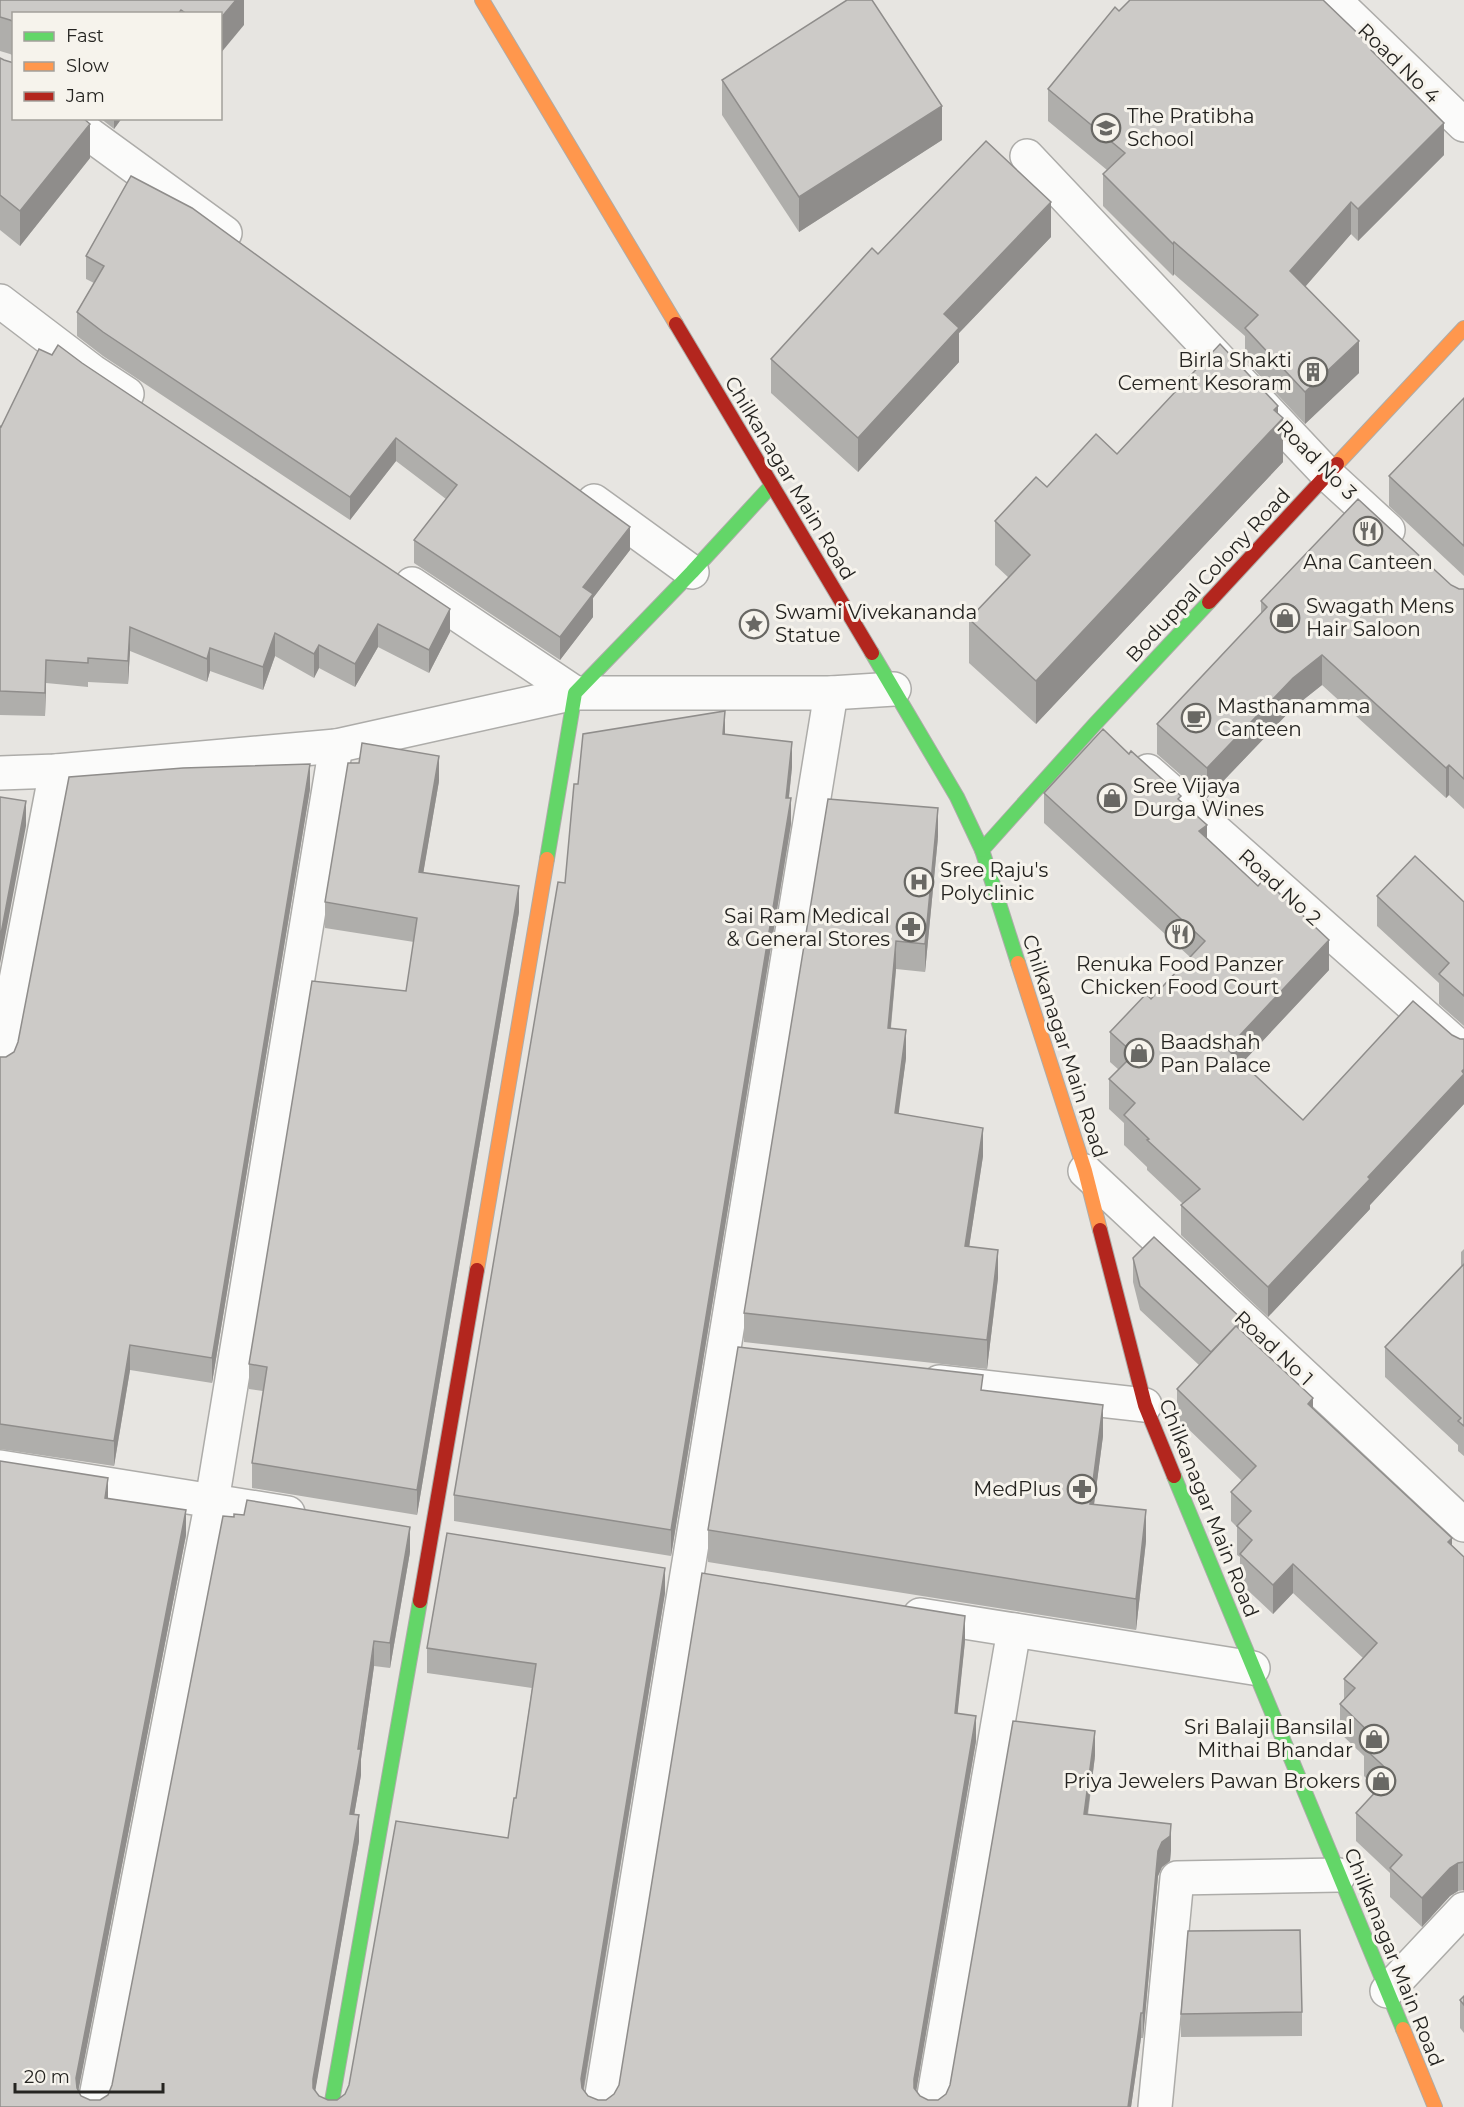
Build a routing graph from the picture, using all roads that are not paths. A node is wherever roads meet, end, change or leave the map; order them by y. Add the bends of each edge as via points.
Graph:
1 (482, 0) edge
2 (1334, 0) edge
3 (70, 120) edge
4 (1464, 125) edge
5 (1027, 156) dead end
6 (250, 251) edge
7 (0, 301) edge
8 (1464, 328) edge
9 (152, 410) edge
10 (1328, 475) junction
11 (567, 481) edge
12 (772, 485) junction
13 (1413, 554) edge
14 (388, 568) edge
15 (692, 572) junction
16 (894, 689) junction
17 (575, 693) junction
18 (831, 693) junction
19 (1095, 724) junction
20 (336, 746) junction
21 (56, 771) junction
22 (0, 773) edge
23 (982, 850) junction
24 (1464, 1051) edge
25 (0, 1064) edge
26 (1085, 1171) junction
27 (910, 1379) edge
28 (1145, 1405) junction
29 (0, 1467) edge
30 (212, 1501) junction
31 (316, 1518) edge
32 (1464, 1525) edge
33 (397, 1531) edge
34 (443, 1538) junction
35 (652, 1572) edge
36 (698, 1579) junction
37 (886, 1610) edge
38 (1014, 1630) junction
39 (1253, 1668) junction
40 (1339, 1875) junction
41 (1464, 1909) edge
42 (1387, 1991) junction
43 (94, 2107) edge
44 (331, 2107) edge
45 (600, 2107) edge
46 (932, 2107) edge
47 (1155, 2107) edge
48 (1435, 2107) edge

1 - 12 street, Chilkanagar Main Road
2 - 4 street, Road No 4
3 - 6 street
5 - 10 street, Road No 3
7 - 9 street via 92,371
8 - 10 street, Boduppal Colony Road
10 - 13 street, Road No 3
10 - 19 street, Boduppal Colony Road
11 - 15 street
12 - 15 street
12 - 16 street, Chilkanagar Main Road
14 - 17 street
15 - 17 street
16 - 18 street
16 - 23 street, Chilkanagar Main Road via 957,797
17 - 18 street
17 - 20 street
17 - 34 street
18 - 36 street via 734,1360
19 - 23 street, Boduppal Colony Road
19 - 24 street, Road No 2
20 - 21 street
20 - 30 street
21 - 22 street
21 - 25 street
23 - 26 street, Chilkanagar Main Road
26 - 28 street, Chilkanagar Main Road
26 - 32 street, Road No 1
27 - 28 street
28 - 39 street, Chilkanagar Main Road
29 - 30 street
30 - 31 street
30 - 43 street
33 - 34 street
34 - 44 street
35 - 36 street
36 - 45 street
37 - 38 street
38 - 39 street
38 - 46 street
39 - 40 street, Chilkanagar Main Road
40 - 42 street, Chilkanagar Main Road
40 - 47 street via 1177,1878
41 - 42 street
42 - 48 street, Chilkanagar Main Road

